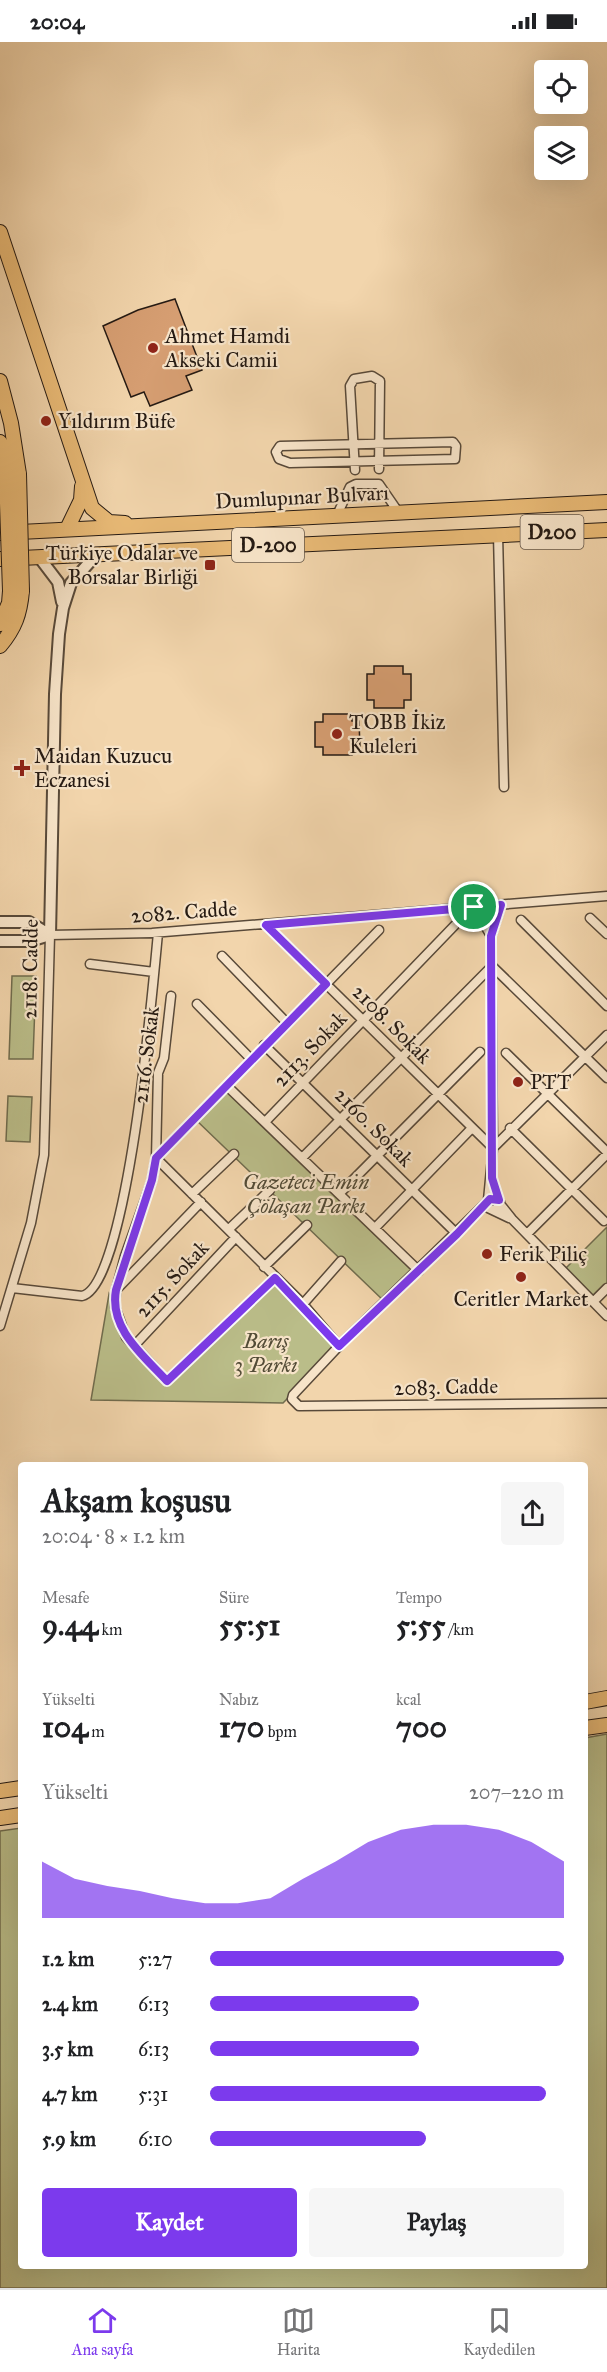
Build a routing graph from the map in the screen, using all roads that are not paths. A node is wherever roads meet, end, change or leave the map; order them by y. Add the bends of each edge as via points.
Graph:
1 (0, 232) edge
2 (0, 381) edge
3 (0, 442) edge
4 (353, 444) junction
5 (379, 444) junction
6 (0, 453) edge
7 (379, 465) junction
8 (354, 466) junction
9 (12, 474) junction
10 (82, 484) junction
11 (607, 502) edge
12 (399, 513) junction
13 (337, 515) junction
14 (151, 526) junction
15 (67, 530) junction
16 (607, 530) edge
17 (0, 533) edge
18 (498, 534) junction
19 (96, 555) junction
20 (39, 556) junction
21 (0, 559) edge
22 (16, 591) junction
23 (63, 608) junction
24 (0, 624) edge
25 (0, 646) edge
26 (504, 787) dead end
27 (607, 896) edge
28 (501, 905) junction
29 (474, 907) junction
30 (590, 918) dead end
31 (521, 920) dead end
32 (0, 922) edge
33 (266, 925) junction
34 (456, 925) dead end
35 (379, 930) dead end
36 (158, 933) junction
37 (607, 934) edge
38 (51, 935) junction
39 (491, 936) junction
40 (0, 941) edge
41 (222, 956) dead end
42 (90, 964) dead end
43 (492, 966) junction
44 (154, 972) junction
45 (326, 984) junction
46 (171, 996) dead end
47 (197, 1004) dead end
48 (607, 1006) edge
49 (362, 1020) junction
50 (287, 1023) junction
51 (607, 1035) edge
52 (264, 1045) junction
53 (480, 1052) dead end
54 (506, 1053) dead end
55 (585, 1056) junction
56 (401, 1058) junction
57 (251, 1059) junction
58 (607, 1078) edge
59 (303, 1082) junction
60 (227, 1086) junction
61 (547, 1093) junction
62 (436, 1094) junction
63 (341, 1119) junction
64 (266, 1121) junction
65 (510, 1128) junction
66 (471, 1129) junction
67 (493, 1148) junction
68 (607, 1153) edge
69 (234, 1154) dead end
70 (377, 1155) junction
71 (156, 1158) junction
72 (302, 1158) junction
73 (492, 1178) junction
74 (270, 1190) dead end
75 (411, 1190) junction
76 (570, 1190) junction
77 (192, 1194) junction
78 (339, 1194) junction
79 (488, 1201) junction
80 (201, 1202) junction
81 (497, 1206) junction
82 (469, 1221) junction
83 (604, 1221) dead end
84 (308, 1225) dead end
85 (375, 1228) junction
86 (229, 1229) junction
87 (457, 1234) junction
88 (527, 1234) junction
89 (236, 1237) junction
90 (342, 1261) dead end
91 (264, 1267) junction
92 (419, 1271) junction
93 (275, 1278) junction
94 (12, 1288) junction
95 (607, 1288) edge
96 (116, 1290) junction
97 (593, 1302) junction
98 (303, 1304) junction
99 (607, 1316) edge
100 (0, 1326) edge
101 (134, 1346) junction
102 (339, 1346) junction
103 (607, 1403) edge
104 (607, 1698) edge
105 (588, 1701) edge
106 (607, 1725) edge
107 (588, 1728) edge
108 (18, 1788) edge
109 (0, 1791) edge
110 (18, 1815) edge
111 (0, 1818) edge

1 - 10 main road
2 - 9 main road via 11,423
3 - 9 main road
4 - 5 street
4 - 5 street via 351,387 354,379 372,376 380,381
4 - 8 street
4 - 8 street via 280,446 276,452 279,459 290,463
5 - 7 street
5 - 7 street via 453,442 456,446 455,459
6 - 9 main road
7 - 8 street
9 - 22 main road, bridge
10 - 14 main road via 92,508 109,522
10 - 15 main road via 81,500
11 - 12 main road, Dumlupınar Bulvarı / D-200
12 - 13 main road, Dumlupınar Bulvarı / D-200
12 - 13 street via 379,483 356,483 350,487
13 - 14 main road, Dumlupınar Bulvarı / D-200
14 - 15 main road, Dumlupınar Bulvarı / D-200
15 - 17 main road, Dumlupınar Bulvarı / D-200
16 - 18 main road, D200
18 - 19 main road, D-200
18 - 26 street
19 - 20 main road, D-200
19 - 23 street via 77,573
20 - 21 main road, D-200
20 - 23 street via 58,582
22 - 24 main road
22 - 25 main road via 20,615
23 - 38 street, 2118. Cadde via 55,694
27 - 28 street, 2082. Cadde
28 - 29 street, 2082. Cadde
28 - 39 street
29 - 33 street, 2082. Cadde
29 - 39 street
30 - 37 street
31 - 48 street
32 - 38 street via 29,922
33 - 36 street, 2082. Cadde
33 - 45 street, 2108. Sokak
34 - 49 street, 2113. Sokak
35 - 45 street
36 - 38 street, 2082. Cadde
36 - 44 street
38 - 40 street via 30,941
38 - 94 street, 2118. Cadde via 44,1155
39 - 43 street
41 - 50 street
42 - 44 street
43 - 55 street
43 - 56 street
43 - 67 street
44 - 94 street via 131,1163 120,1218 98,1283 82,1296
45 - 49 street, 2108. Sokak
45 - 50 street
46 - 71 street, 2116. Sokak via 164,1058 158,1072
47 - 57 street
49 - 56 street, 2108. Sokak
49 - 59 street, 2113. Sokak
50 - 52 street
51 - 55 street
52 - 57 street
52 - 59 street, 2160. Sokak
53 - 62 street
54 - 61 street
55 - 58 street
55 - 61 street
56 - 62 street, 2108. Sokak
56 - 63 street
57 - 60 street
59 - 63 street, 2160. Sokak
59 - 64 street, 2113. Sokak
60 - 64 street
60 - 71 street
61 - 65 street
61 - 68 street
62 - 66 street, 2108. Sokak
62 - 70 street
63 - 70 street, 2160. Sokak
63 - 72 street
64 - 72 street
65 - 67 street
65 - 76 street
66 - 67 street, 2108. Sokak
66 - 75 street
67 - 73 street
68 - 76 street
69 - 77 street
70 - 75 street, 2160. Sokak
70 - 78 street
71 - 77 street
71 - 96 street, 2116. Sokak
72 - 78 street
73 - 79 street
73 - 81 street
74 - 86 street
75 - 85 street
75 - 87 street, 2160. Sokak
76 - 83 street
76 - 88 street
77 - 80 street
78 - 85 street
79 - 81 street via 493,1198
79 - 82 street
80 - 86 street
80 - 96 street
81 - 82 street
81 - 88 street
82 - 87 street
84 - 91 street
85 - 92 street
86 - 89 street
87 - 92 street
88 - 97 street
89 - 91 street
89 - 101 street, 2115. Sokak
90 - 98 street
91 - 93 street
92 - 102 street
93 - 98 street
93 - 101 street, 2116. Sokak via 167,1381
94 - 100 street, 2118. Cadde
95 - 97 street
96 - 101 street, 2116. Sokak via 116,1316
97 - 99 street
98 - 102 street
102 - 103 street, 2083. Cadde via 293,1395 299,1406
104 - 105 main road
106 - 107 main road
108 - 109 main road
110 - 111 main road

